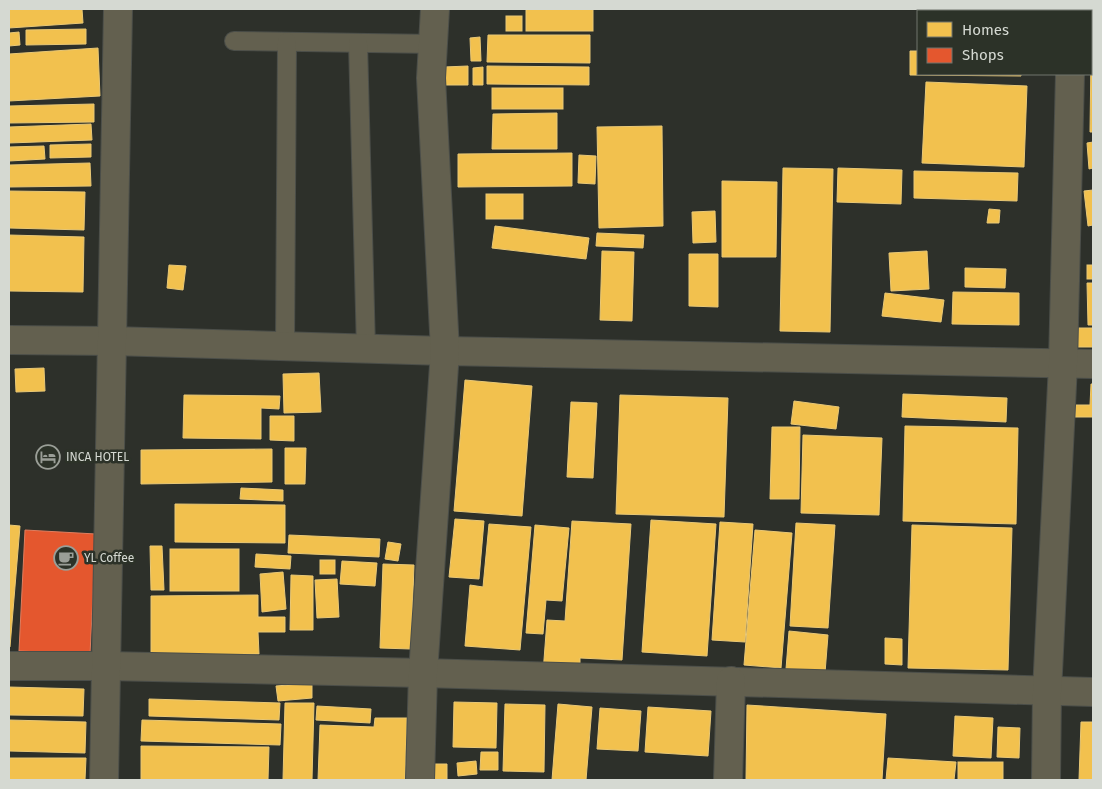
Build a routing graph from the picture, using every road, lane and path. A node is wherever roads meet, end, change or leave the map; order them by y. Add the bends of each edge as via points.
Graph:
1 (118, 9) edge
2 (435, 9) edge
3 (234, 41) dead end
4 (287, 42) junction
5 (358, 43) junction
6 (434, 44) junction
7 (1070, 75) edge
8 (9, 340) edge
9 (112, 341) junction
10 (285, 346) junction
11 (366, 349) junction
12 (445, 351) junction
13 (1063, 364) junction
14 (1093, 364) edge
15 (9, 666) edge
16 (106, 666) junction
17 (423, 673) junction
18 (731, 681) junction
19 (1047, 692) junction
20 (1093, 692) edge
21 (104, 780) edge
22 (420, 780) edge
23 (728, 780) edge
24 (1046, 780) edge

1 - 9 street
2 - 6 street
3 - 4 lane
4 - 5 lane
4 - 10 lane
5 - 6 lane
5 - 11 lane
6 - 12 street via 432,78
7 - 13 street
8 - 9 street
9 - 10 street
9 - 16 street
10 - 11 street
11 - 12 street
12 - 13 street
12 - 17 street
13 - 14 street
13 - 19 street
15 - 16 street
16 - 17 street
16 - 21 street
17 - 18 street
17 - 22 street
18 - 19 street
18 - 23 street
19 - 20 street
19 - 24 street

